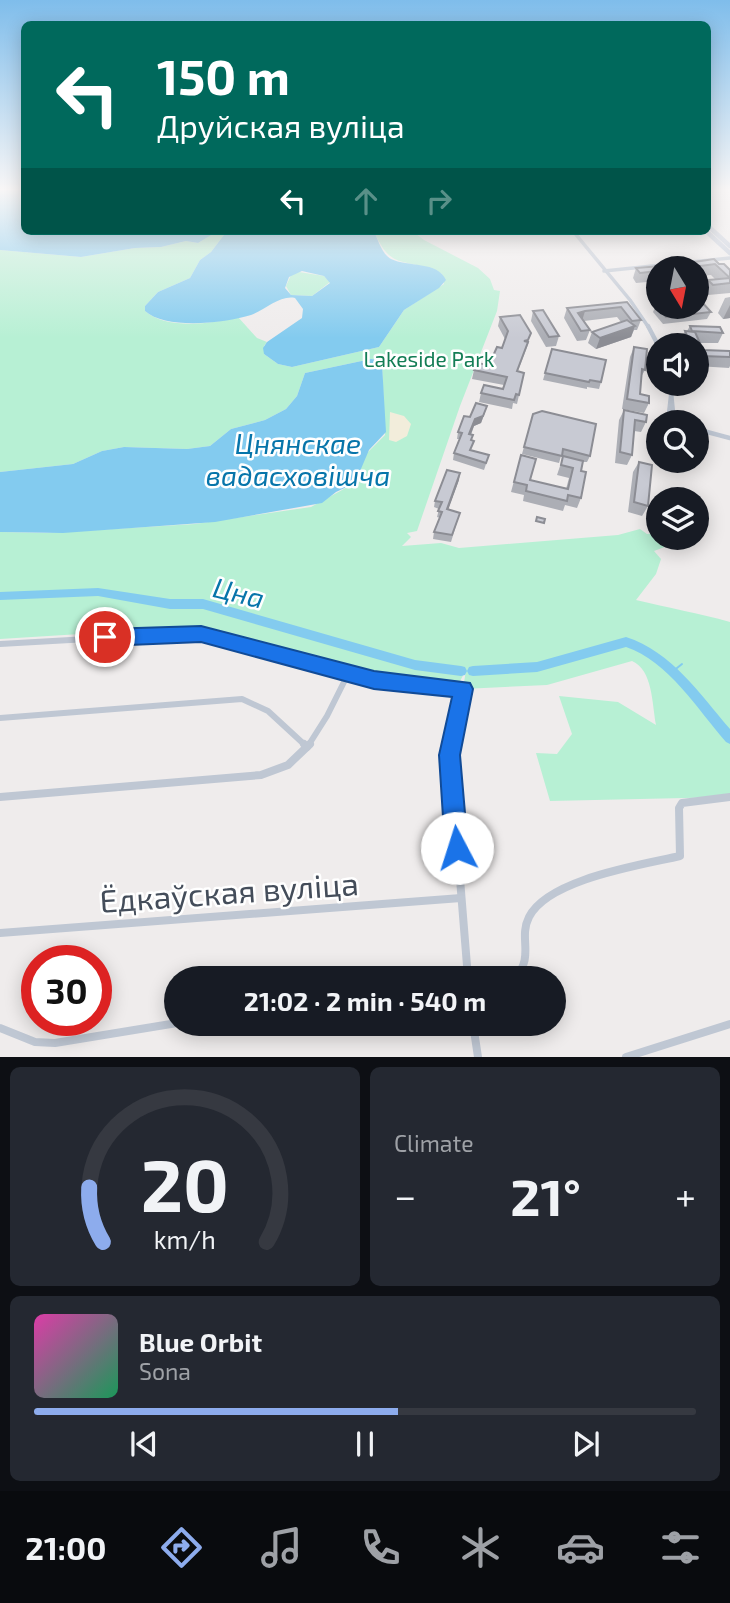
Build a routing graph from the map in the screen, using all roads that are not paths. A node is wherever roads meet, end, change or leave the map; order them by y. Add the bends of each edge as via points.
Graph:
1 (580, 239) edge
2 (714, 239) edge
3 (730, 257) edge
4 (606, 272) junction
5 (652, 333) edge
6 (709, 434) edge
7 (730, 438) edge
8 (0, 644) edge
9 (348, 674) junction
10 (0, 718) edge
11 (307, 747) junction
12 (0, 797) edge
13 (730, 797) edge
14 (461, 898) junction
15 (0, 933) edge
16 (467, 966) edge
17 (525, 966) edge
18 (730, 1024) edge
19 (164, 1025) edge
20 (0, 1028) edge
21 (475, 1036) edge
22 (478, 1057) edge
23 (626, 1057) edge

1 - 4 street
2 - 3 street
3 - 4 street
4 - 5 street
6 - 7 street
8 - 9 street via 193,633
9 - 11 street
9 - 14 street via 463,689 450,755
10 - 11 street via 242,699 268,711
11 - 12 street via 286,766 255,776
13 - 17 street via 682,803 680,856 544,898 528,916
14 - 15 street, Ёдкаўская вуліца
14 - 16 street
18 - 23 street
19 - 20 street via 55,1043 36,1042
21 - 22 street

